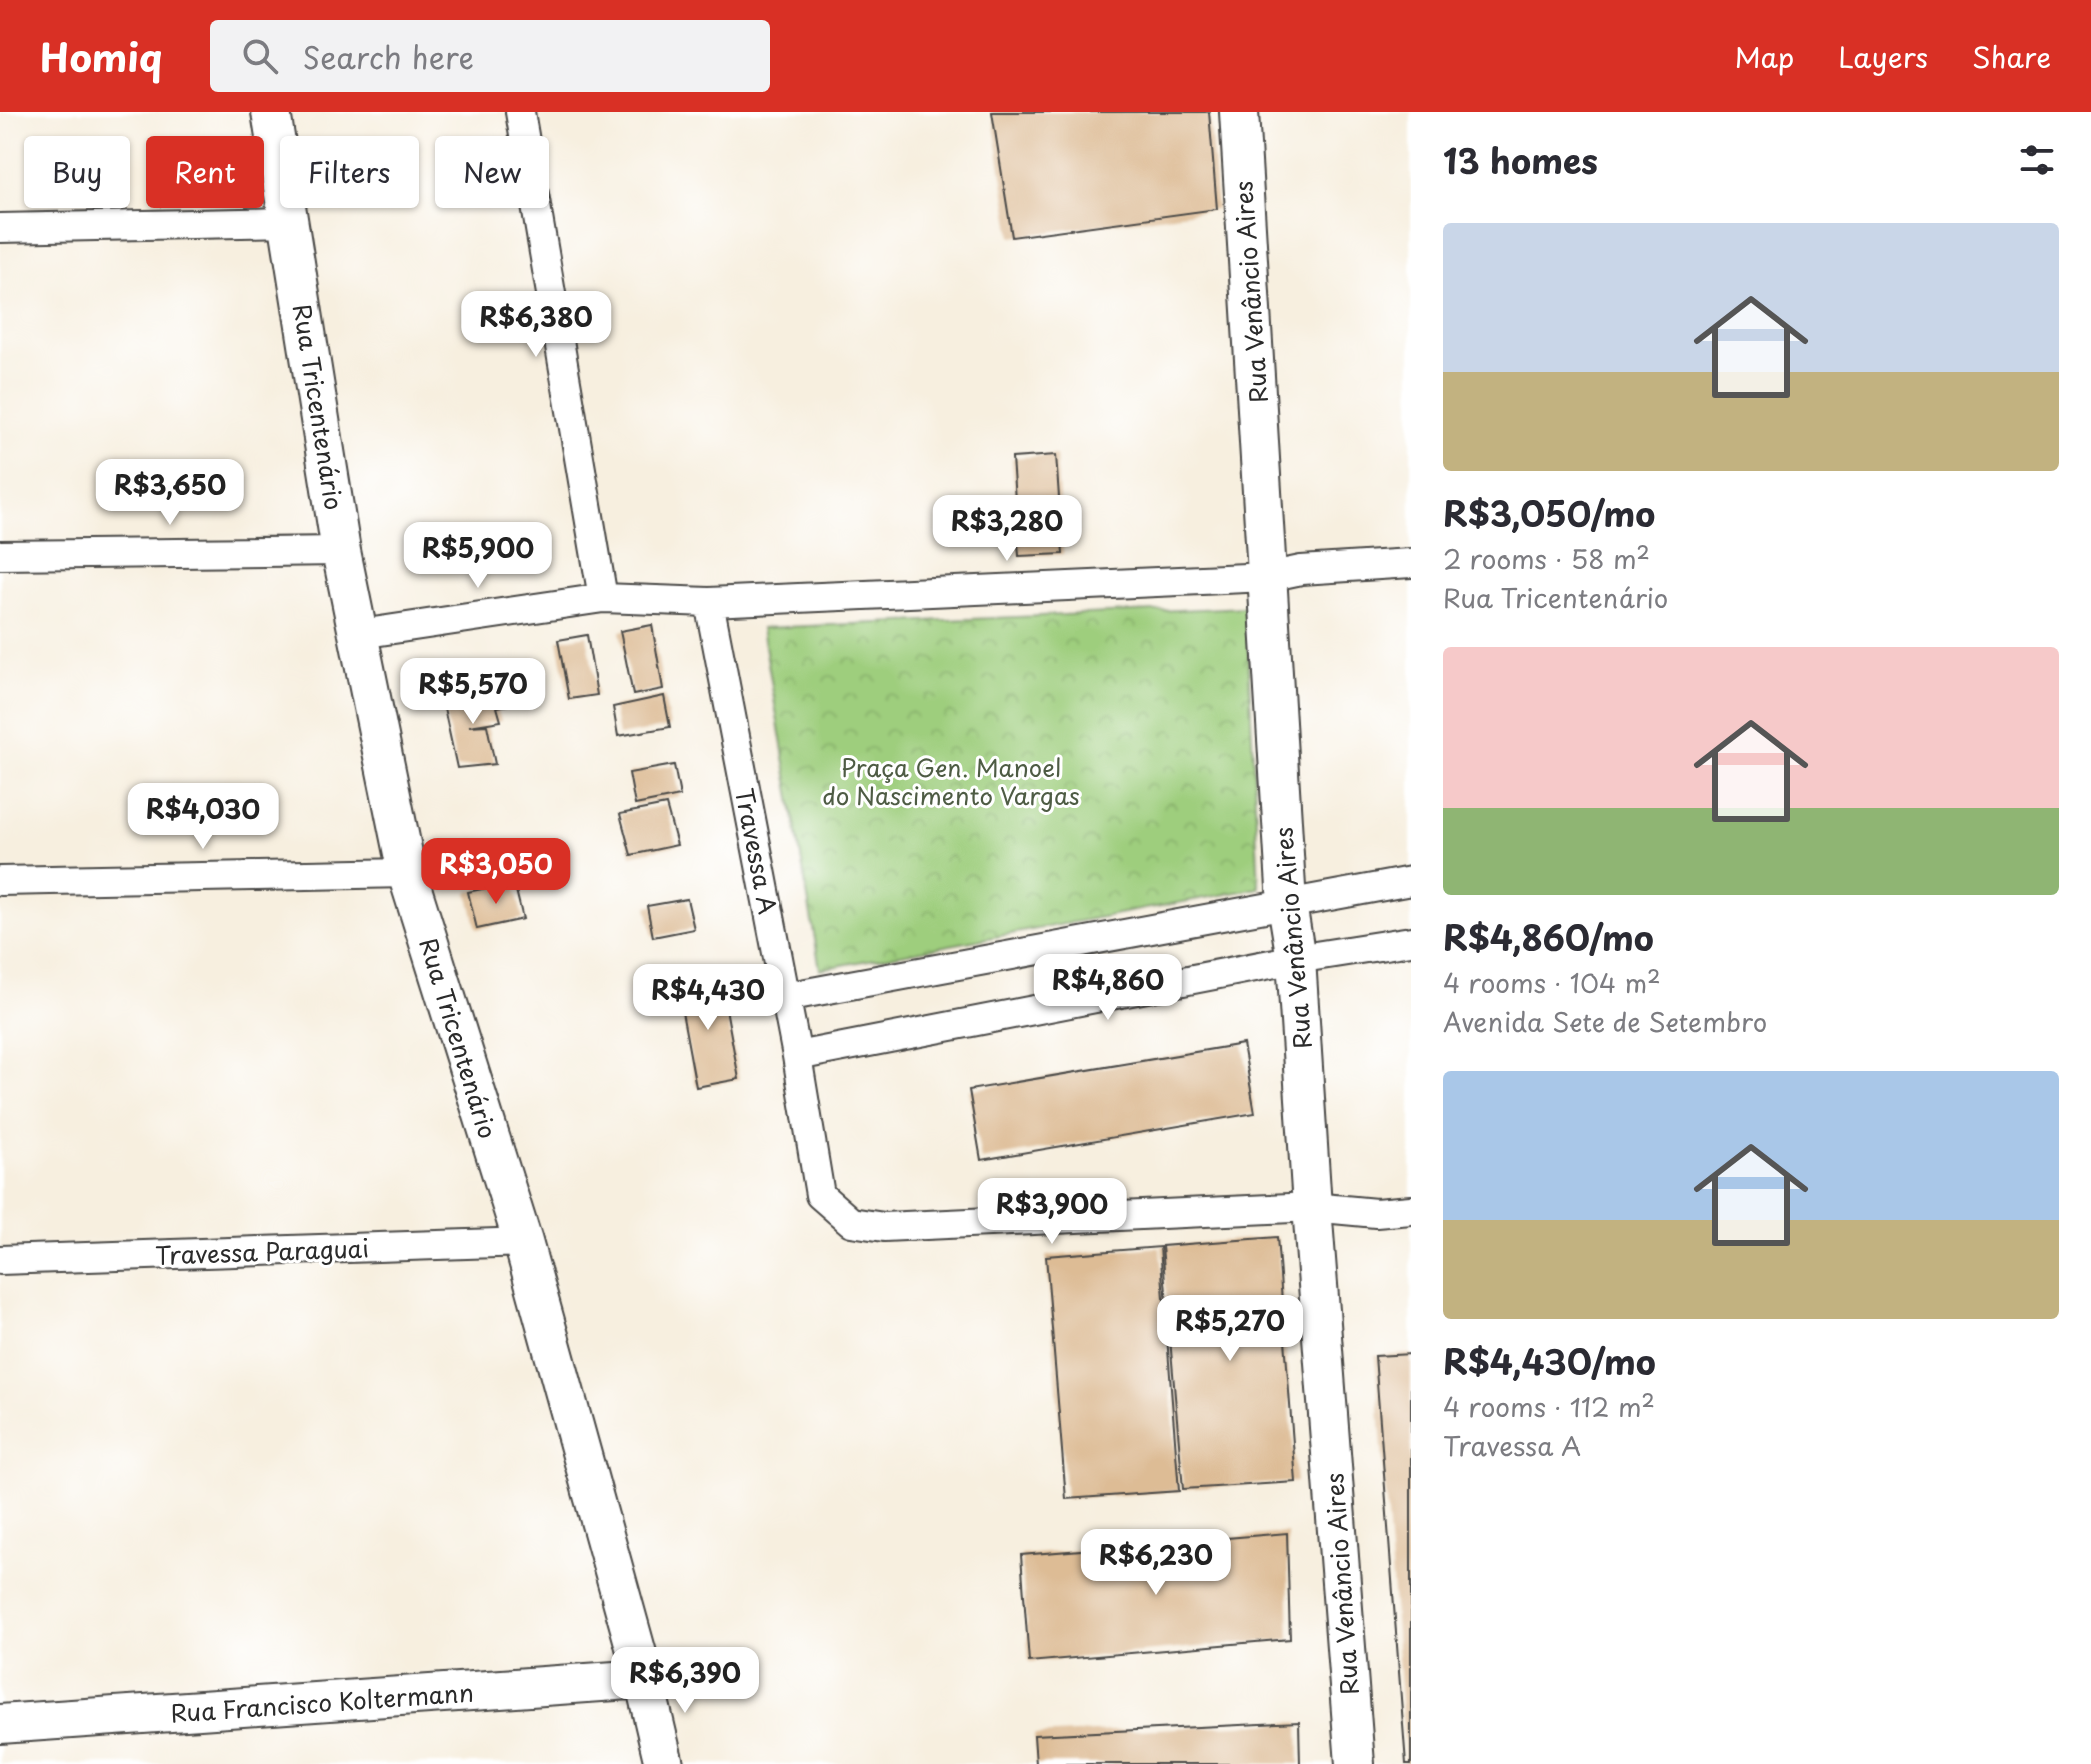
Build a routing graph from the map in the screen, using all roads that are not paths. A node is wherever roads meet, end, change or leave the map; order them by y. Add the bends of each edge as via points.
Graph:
1 (271, 112) edge
2 (520, 112) edge
3 (1239, 112) edge
4 (290, 222) junction
5 (0, 228) edge
6 (341, 551) junction
7 (0, 555) edge
8 (1411, 563) edge
9 (1268, 577) junction
10 (603, 598) junction
11 (709, 602) junction
12 (360, 634) junction
13 (407, 873) junction
14 (0, 881) edge
15 (1411, 881) edge
16 (1287, 904) junction
17 (1411, 941) edge
18 (1296, 959) junction
19 (785, 997) junction
20 (797, 1056) junction
21 (1312, 1207) junction
22 (1411, 1210) edge
23 (523, 1242) junction
24 (0, 1260) edge
25 (644, 1679) junction
26 (0, 1724) edge
27 (664, 1764) edge
28 (1355, 1764) edge

1 - 4 street, Rua Tricentenário
2 - 10 street
3 - 9 street, Rua Venâncio Aires
4 - 5 street
4 - 6 street, Rua Tricentenário
6 - 7 street
6 - 12 street, Rua Tricentenário
8 - 9 street
9 - 11 street
9 - 16 street, Rua Venâncio Aires
10 - 11 street
10 - 12 street
11 - 19 street, Travessa A
12 - 13 street, Rua Tricentenário
13 - 14 street
13 - 23 street, Rua Tricentenário
15 - 16 street
16 - 18 street, Rua Venâncio Aires
16 - 19 street
17 - 18 street
18 - 20 street
18 - 21 street, Rua Venâncio Aires
19 - 20 street, Travessa A
20 - 21 street, Travessa A via 820,1195 851,1222 884,1227
21 - 22 street via 1376,1213
21 - 28 street, Rua Venâncio Aires
23 - 24 street, Travessa Paraguai
23 - 25 street, Rua Tricentenário
25 - 26 street, Rua Francisco Koltermann
25 - 27 street, Rua Tricentenário

